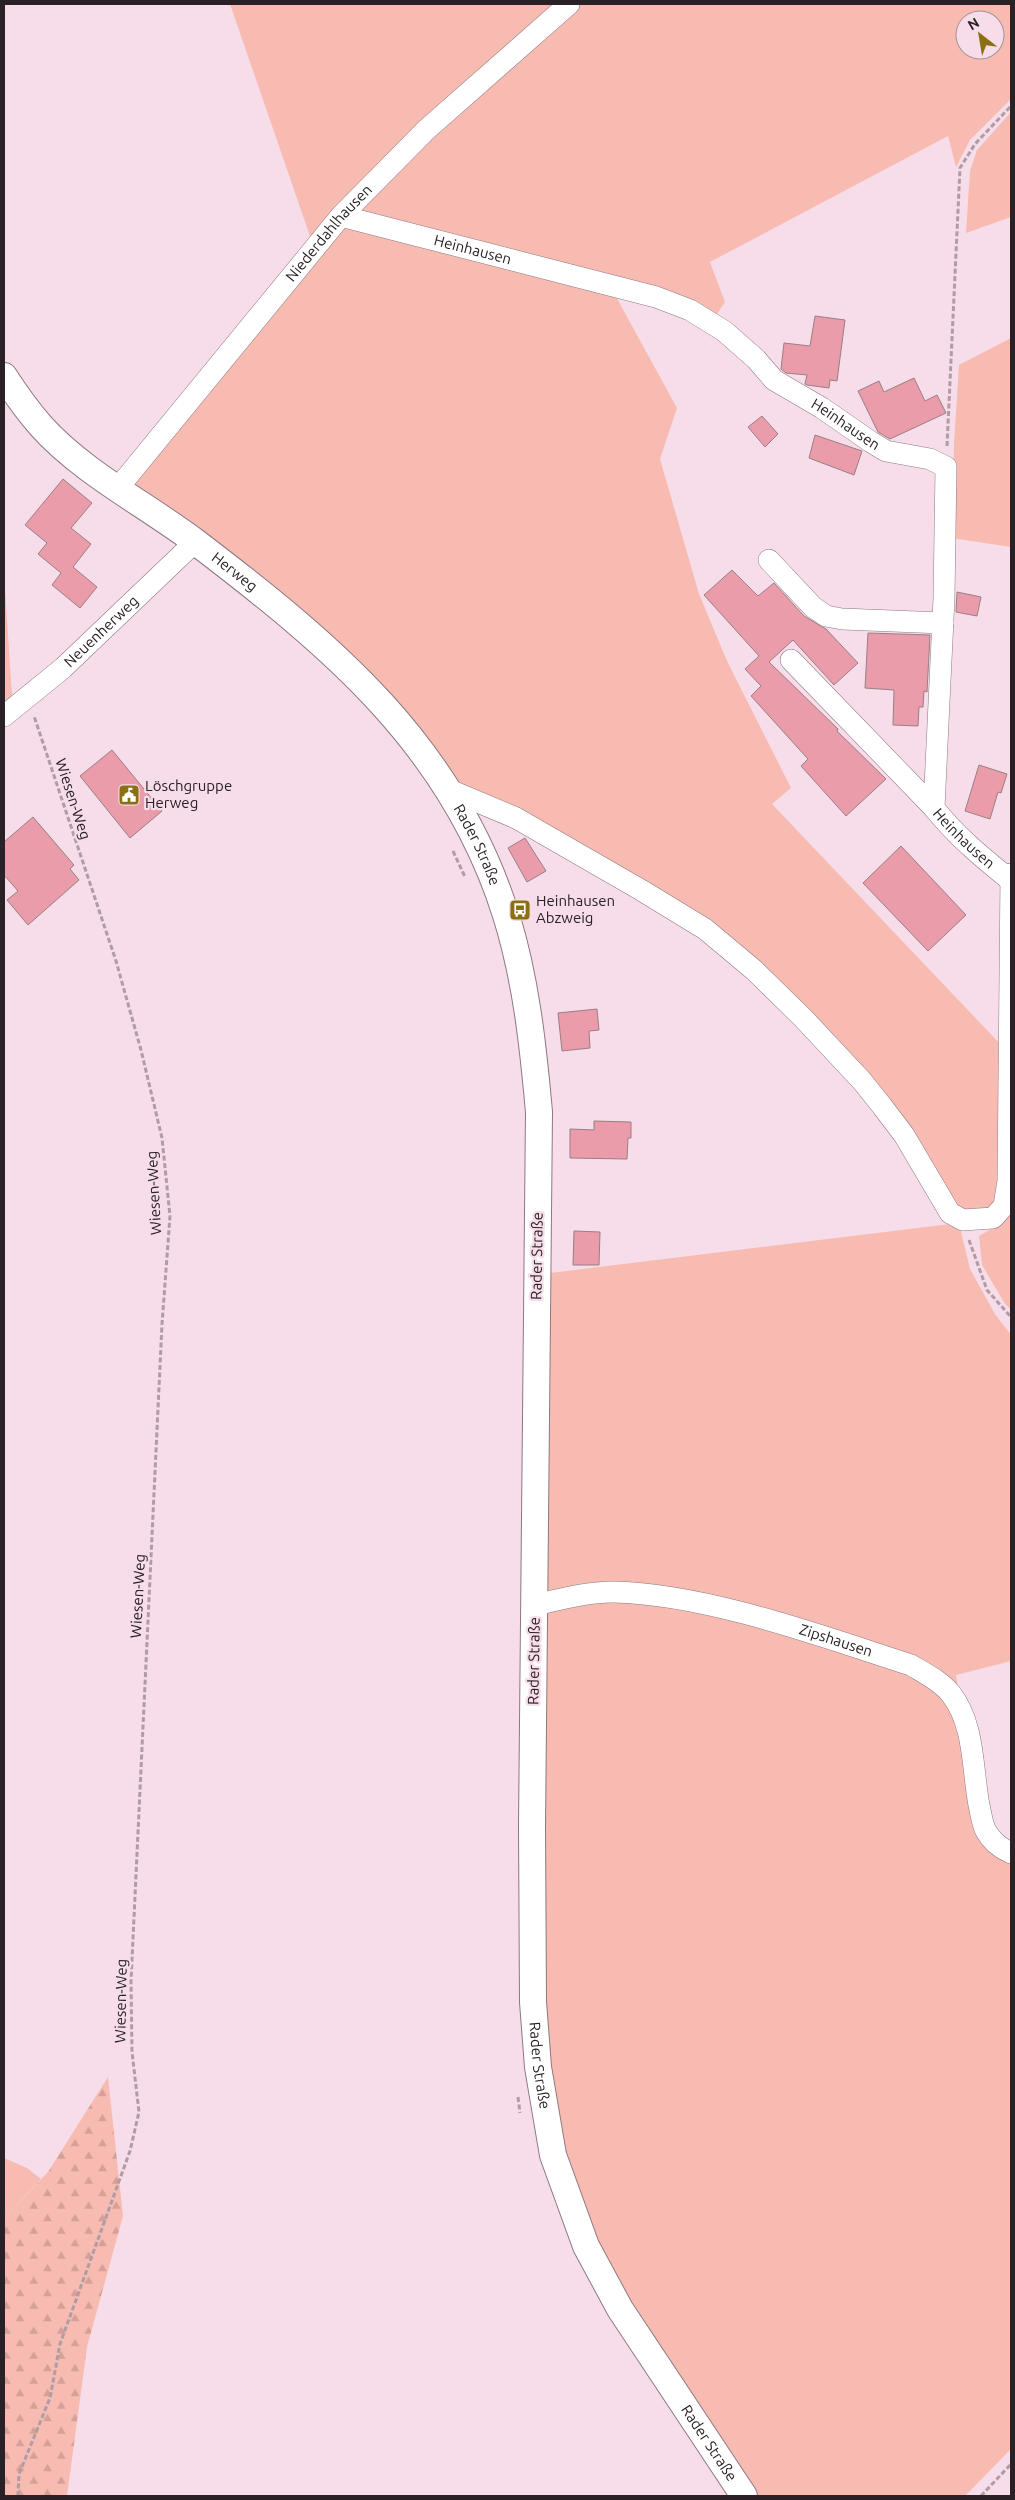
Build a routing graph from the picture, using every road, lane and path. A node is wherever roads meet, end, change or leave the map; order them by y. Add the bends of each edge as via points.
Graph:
1 (569, 4) edge
2 (1011, 106) edge
3 (341, 216) junction
4 (4, 376) edge
5 (946, 467) junction
6 (118, 488) junction
7 (195, 542) junction
8 (769, 560) dead end
9 (942, 623) junction
10 (791, 660) dead end
11 (26, 698) junction
12 (4, 716) edge
13 (447, 789) junction
14 (934, 808) junction
15 (1011, 877) edge
16 (963, 1220) junction
17 (1011, 1317) edge
18 (535, 1605) junction
19 (1011, 1853) edge
20 (1011, 2464) edge
21 (18, 2496) edge
22 (744, 2496) edge
23 (981, 2496) edge

1 - 3 street, Niederdahlhausen via 426,130
2 - 5 path via 975,144 960,168
3 - 5 street, Heinhausen via 656,297 690,310 724,331 774,380 822,408 870,442 886,450 930,459
3 - 6 street, Niederdahlhausen
4 - 6 main road, Herweg via 42,427 76,458
5 - 9 street, Heinhausen
6 - 7 main road, Herweg
7 - 11 street, Neuenherweg via 63,668
7 - 13 main road, Herweg via 294,620 375,694 403,725
8 - 9 street via 813,607 826,616
9 - 14 street, Heinhausen
10 - 14 street
11 - 12 street, Neuenherweg
11 - 21 path, Wiesen-Weg via 116,962 141,1050 162,1138 170,1216 131,1981 132,2052 139,2112 130,2151 60,2344 50,2398 19,2474
13 - 16 street via 516,818 705,929 754,970 862,1081 904,1135 950,1213
13 - 18 main road, Rader Straße via 468,823 507,917 531,1026 539,1112
14 - 15 street, Heinhausen via 977,853
15 - 16 street via 1008,1181 1004,1206 993,1218
16 - 17 path via 987,1290
18 - 19 street, Zipshausen via 612,1592 656,1596 744,1614 910,1665 935,1679 951,1693 961,1711 969,1733 984,1830 997,1846
18 - 22 main road, Rader Straße via 534,2002 538,2067 553,2155 586,2246 603,2281
20 - 23 path

